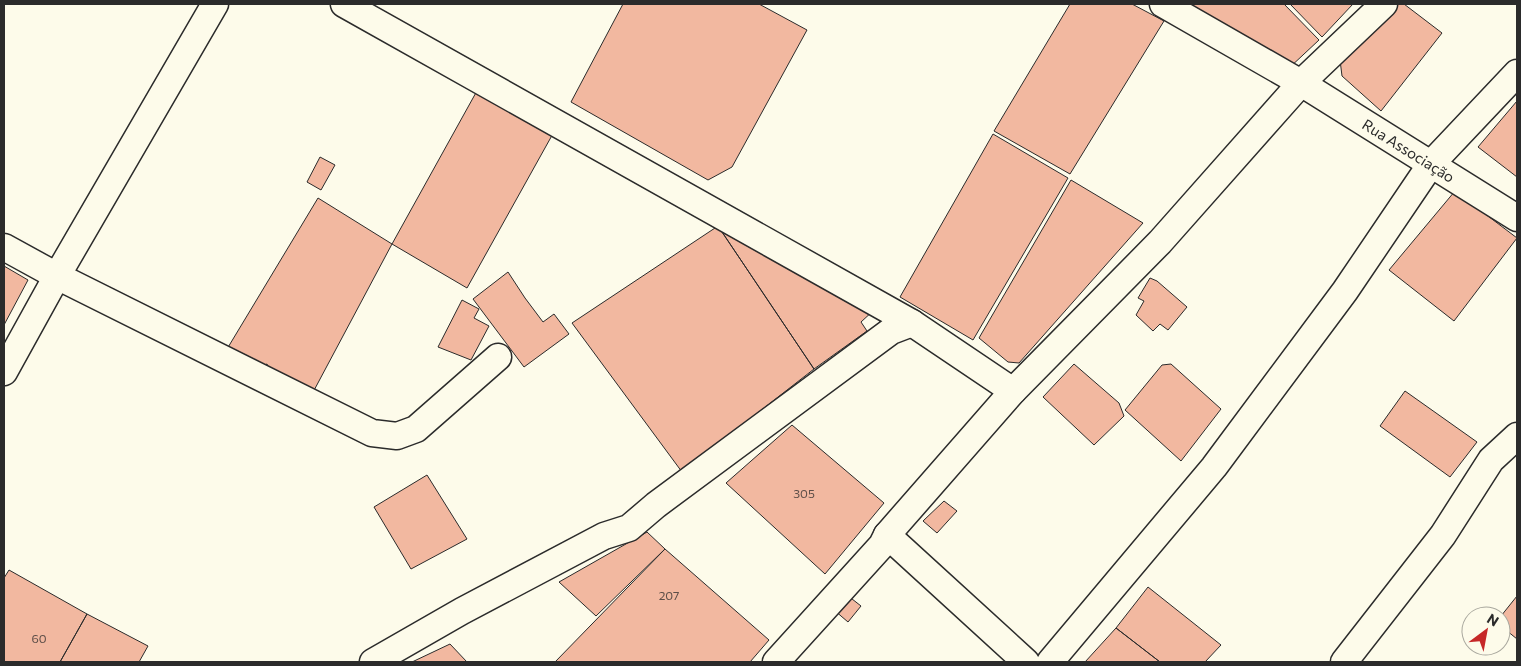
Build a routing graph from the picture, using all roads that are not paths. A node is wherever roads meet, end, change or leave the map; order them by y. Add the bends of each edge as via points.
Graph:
1 (215, 4) edge
2 (344, 4) edge
3 (1163, 4) edge
4 (1384, 4) edge
5 (1517, 73) edge
6 (1301, 83) junction
7 (1431, 164) junction
8 (1517, 218) edge
9 (4, 247) edge
10 (57, 276) junction
11 (912, 323) junction
12 (498, 358) dead end
13 (4, 372) edge
14 (1013, 391) junction
15 (1517, 436) edge
16 (887, 536) junction
17 (373, 662) edge
18 (776, 662) edge
19 (1026, 662) edge
20 (1050, 662) edge
21 (1344, 662) edge

1 - 10 street
2 - 11 street
3 - 6 street, Rua Associação
4 - 6 street
5 - 7 street
6 - 7 street, Rua Associação
6 - 14 street via 1160,242
7 - 8 street, Rua Associação
7 - 20 street via 1345,290 1214,467
9 - 10 street
10 - 12 street via 372,433 397,436 416,429
10 - 13 street
11 - 14 street
11 - 17 street via 892,331 629,528 604,536
14 - 16 street
15 - 21 street via 1491,460 1443,535
16 - 18 street
16 - 19 street

